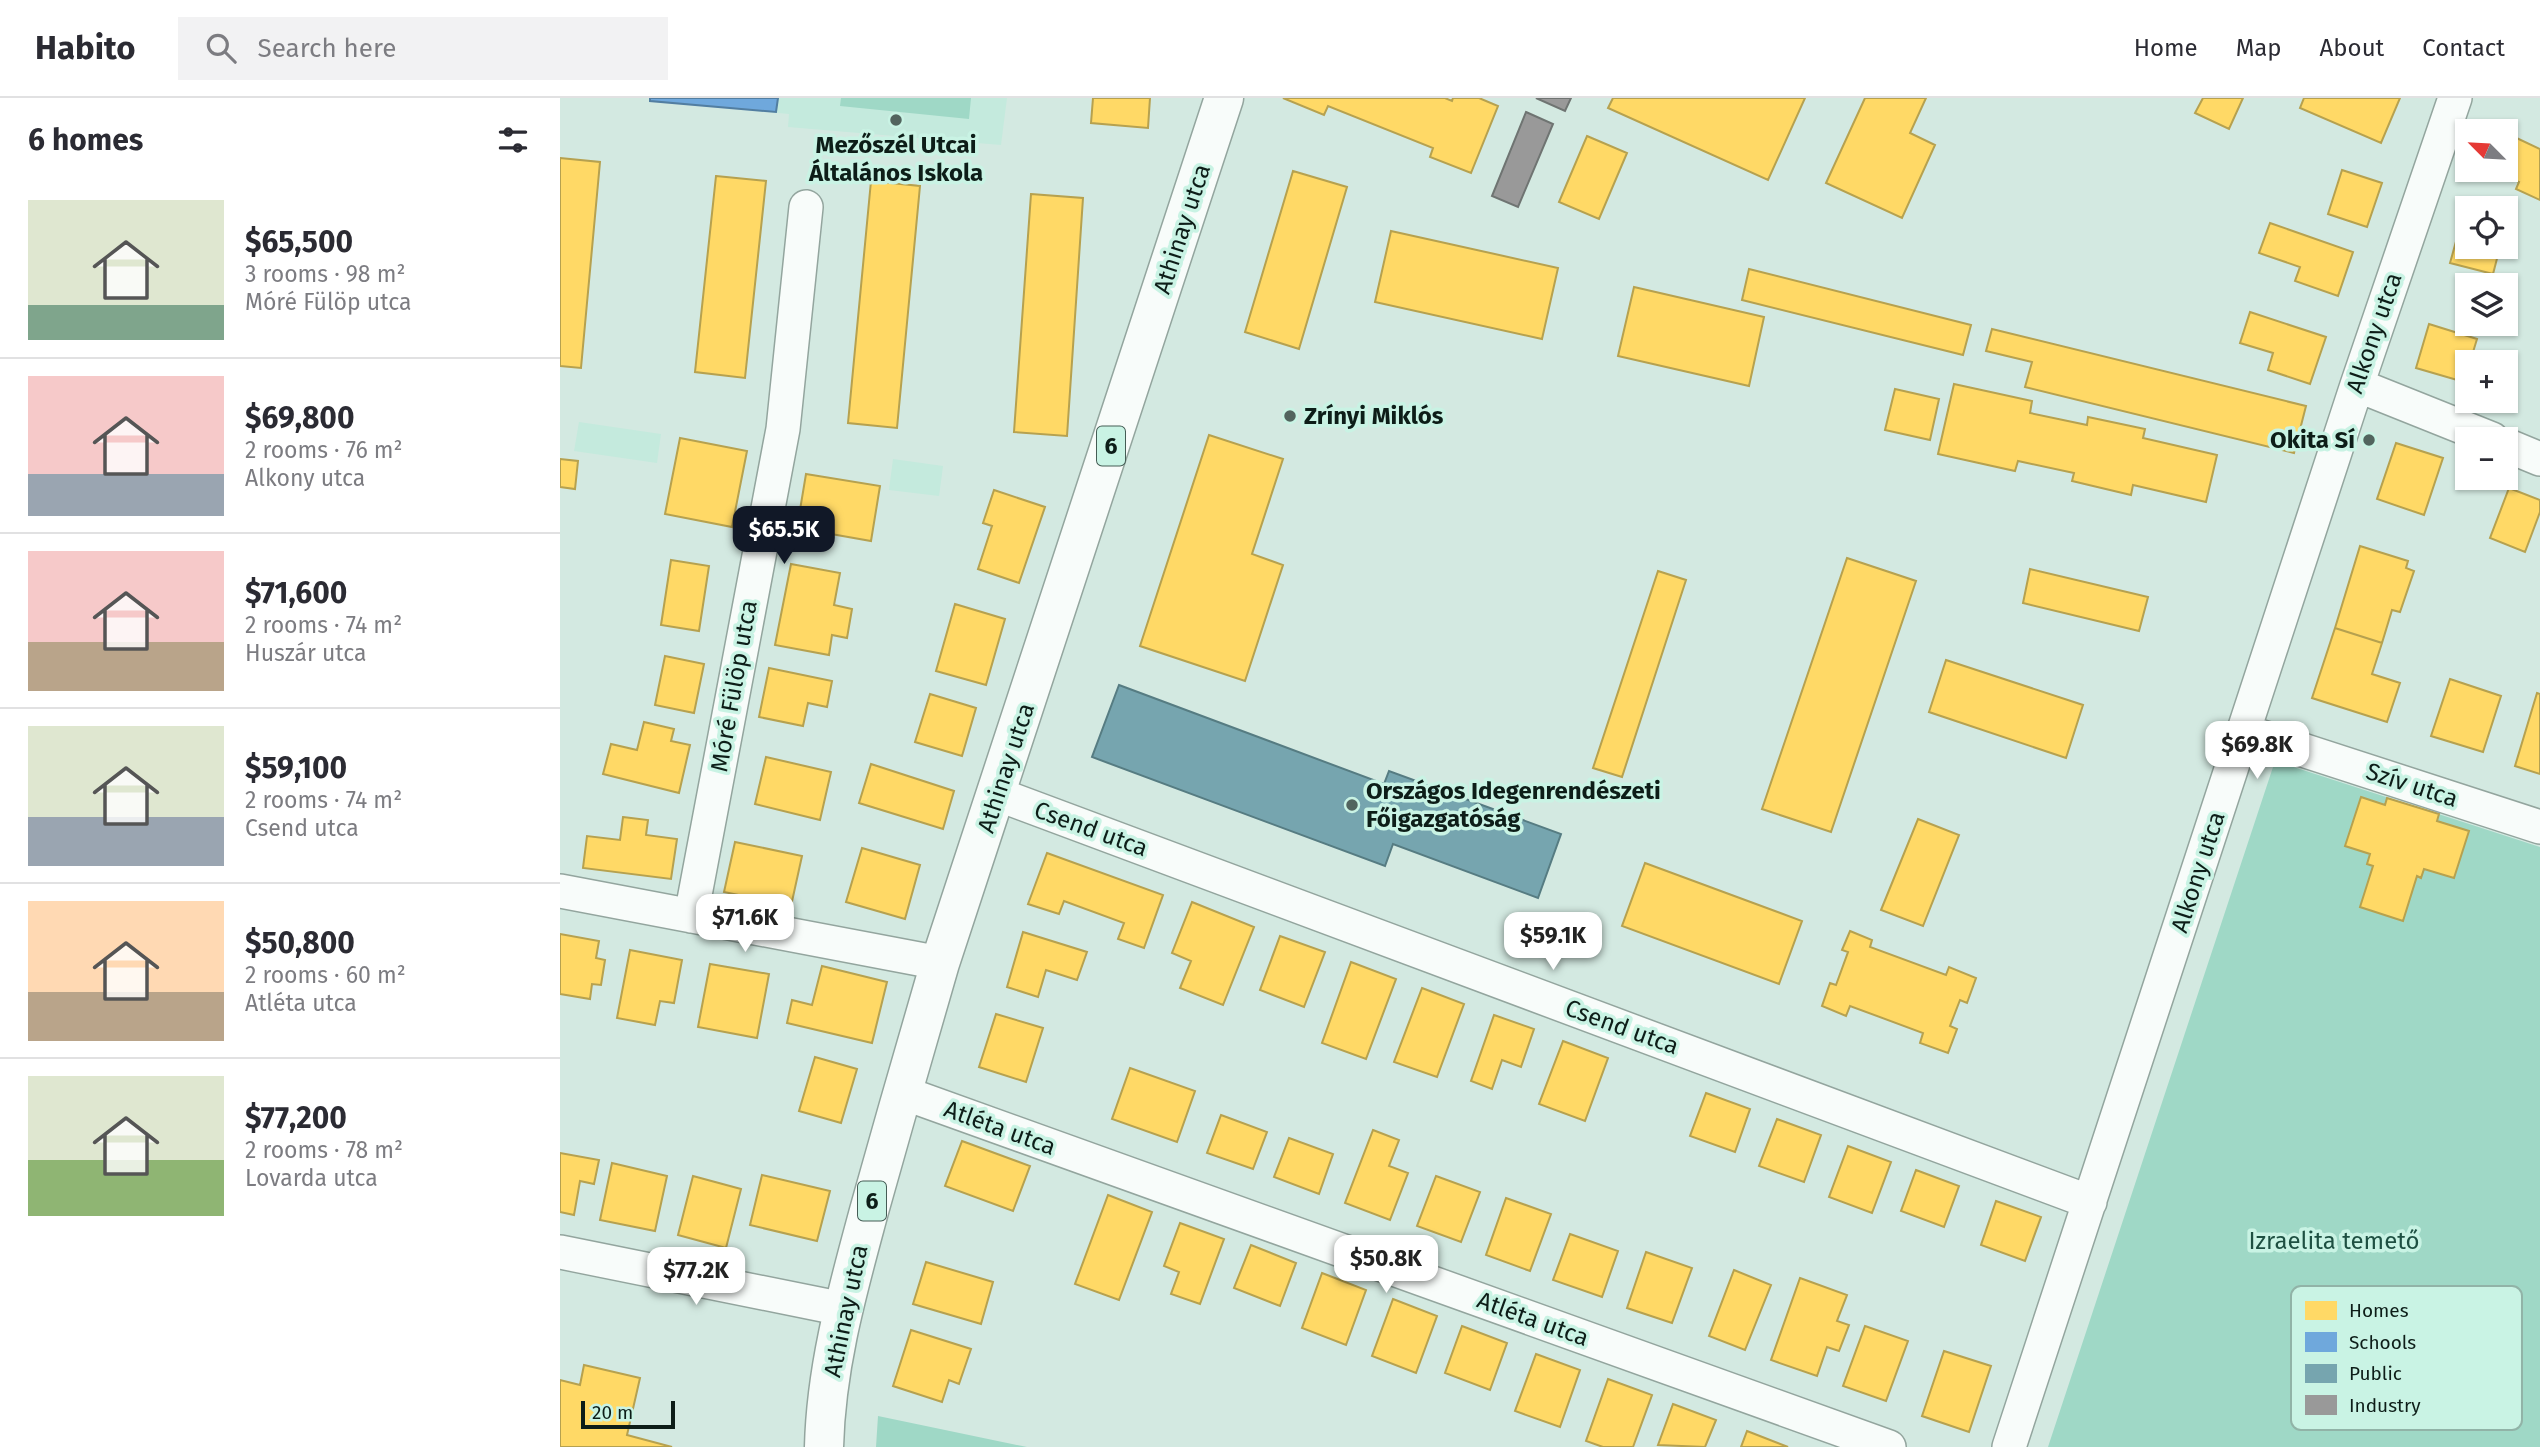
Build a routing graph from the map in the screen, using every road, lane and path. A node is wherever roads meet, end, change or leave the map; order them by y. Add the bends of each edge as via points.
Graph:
1 (1224, 98) edge
2 (2455, 98) edge
3 (806, 206) dead end
4 (2357, 384) junction
5 (2463, 427) edge
6 (2518, 450) edge
7 (2540, 459) edge
8 (2244, 731) junction
9 (997, 794) junction
10 (2540, 827) edge
11 (560, 891) edge
12 (691, 916) junction
13 (940, 964) junction
14 (901, 1092) junction
15 (2090, 1202) junction
16 (560, 1252) edge
17 (843, 1309) junction
18 (824, 1447) edge
19 (1889, 1447) edge
20 (2009, 1447) edge

1 - 9 main road, Athinay utca / 6
2 - 4 street, Alkony utca
3 - 12 street, Móré Fülöp utca via 783,429
4 - 5 street
4 - 8 street, Alkony utca
6 - 7 street
8 - 10 street, Szív utca
8 - 15 street, Alkony utca
9 - 13 main road, Athinay utca / 6
9 - 15 street, Csend utca
11 - 12 street
12 - 13 street
13 - 14 main road, Athinay utca / 6
14 - 17 main road, Athinay utca / 6
14 - 19 street, Atléta utca
15 - 20 street, Alkony utca
16 - 17 street
17 - 18 main road, Athinay utca / 6 via 831,1364

